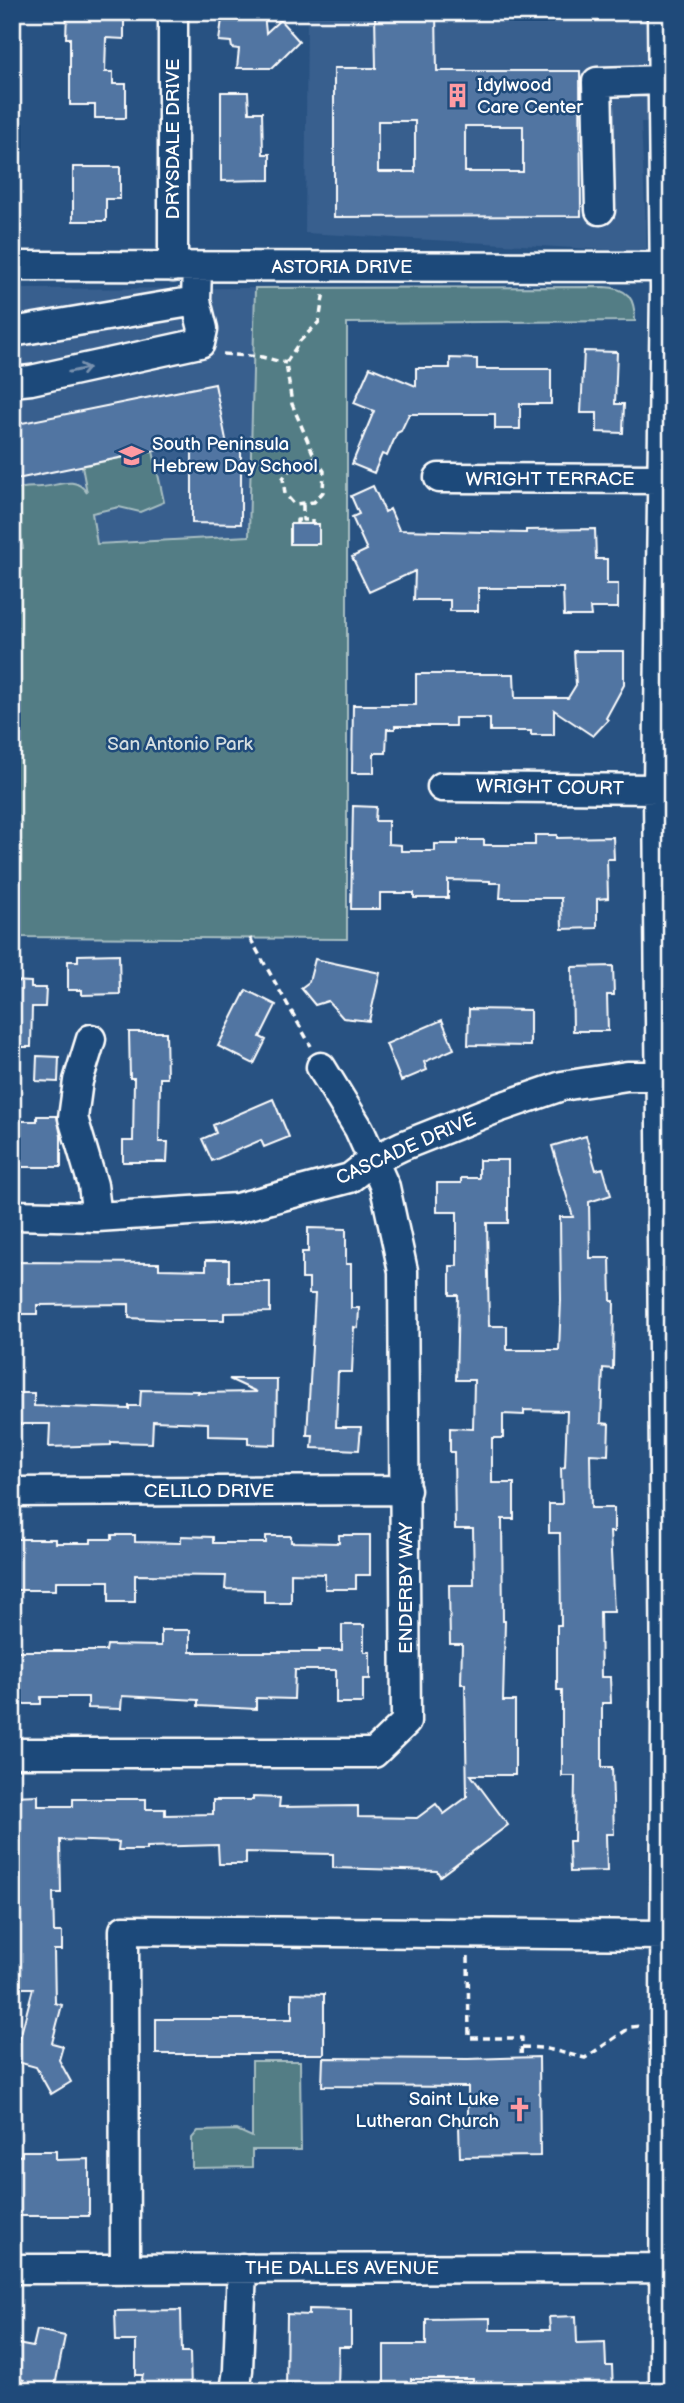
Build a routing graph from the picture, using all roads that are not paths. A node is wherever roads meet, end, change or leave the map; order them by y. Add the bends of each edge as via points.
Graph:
1 (173, 12) edge
2 (665, 24) edge
3 (663, 80) junction
4 (600, 210) dead end
5 (12, 266) edge
6 (185, 267) junction
7 (668, 267) edge
8 (196, 301) junction
9 (12, 332) edge
10 (12, 383) edge
11 (439, 478) dead end
12 (661, 479) junction
13 (442, 787) dead end
14 (658, 789) junction
15 (91, 1039) dead end
16 (321, 1067) road end
17 (667, 1076) edge
18 (373, 1160) junction
19 (12, 1215) edge
20 (97, 1217) junction
21 (406, 1490) junction
22 (12, 1492) edge
23 (669, 1689) edge
24 (12, 1753) edge
25 (665, 1935) junction
26 (242, 2268) junction
27 (668, 2268) edge
28 (12, 2269) edge
29 (125, 2269) junction
30 (235, 2391) edge
31 (664, 2391) edge

1 - 6 street, DRYSDALE DRIVE
2 - 3 street
3 - 4 street via 597,82
3 - 7 street
5 - 6 street, ASTORIA DRIVE
6 - 7 street, ASTORIA DRIVE
6 - 8 street, DRYSDALE DRIVE
7 - 12 street
8 - 9 street
10 -> 8 street, DRYSDALE DRIVE via 200,343 203,330
11 - 12 street, WRIGHT TERRACE
12 - 14 street
13 - 14 street, WRIGHT COURT
14 - 17 street
15 - 20 street via 73,1118 93,1185
16 - 18 street, ENDERBY WAY
17 - 18 street, CASCADE DRIVE via 627,1076 562,1086
17 - 23 street
18 - 20 street, CASCADE DRIVE via 350,1178 237,1208
18 - 21 street, ENDERBY WAY via 385,1187 403,1271
19 - 20 street, CASCADE DRIVE
21 - 22 street, CELILO DRIVE
21 - 24 street, ENDERBY WAY via 406,1722 374,1753
23 - 25 street
25 - 27 street
25 - 29 street via 124,1930
26 - 27 street, THE DALLES AVENUE
26 - 29 street, THE DALLES AVENUE
26 - 30 street
27 - 31 street
28 - 29 street, THE DALLES AVENUE

